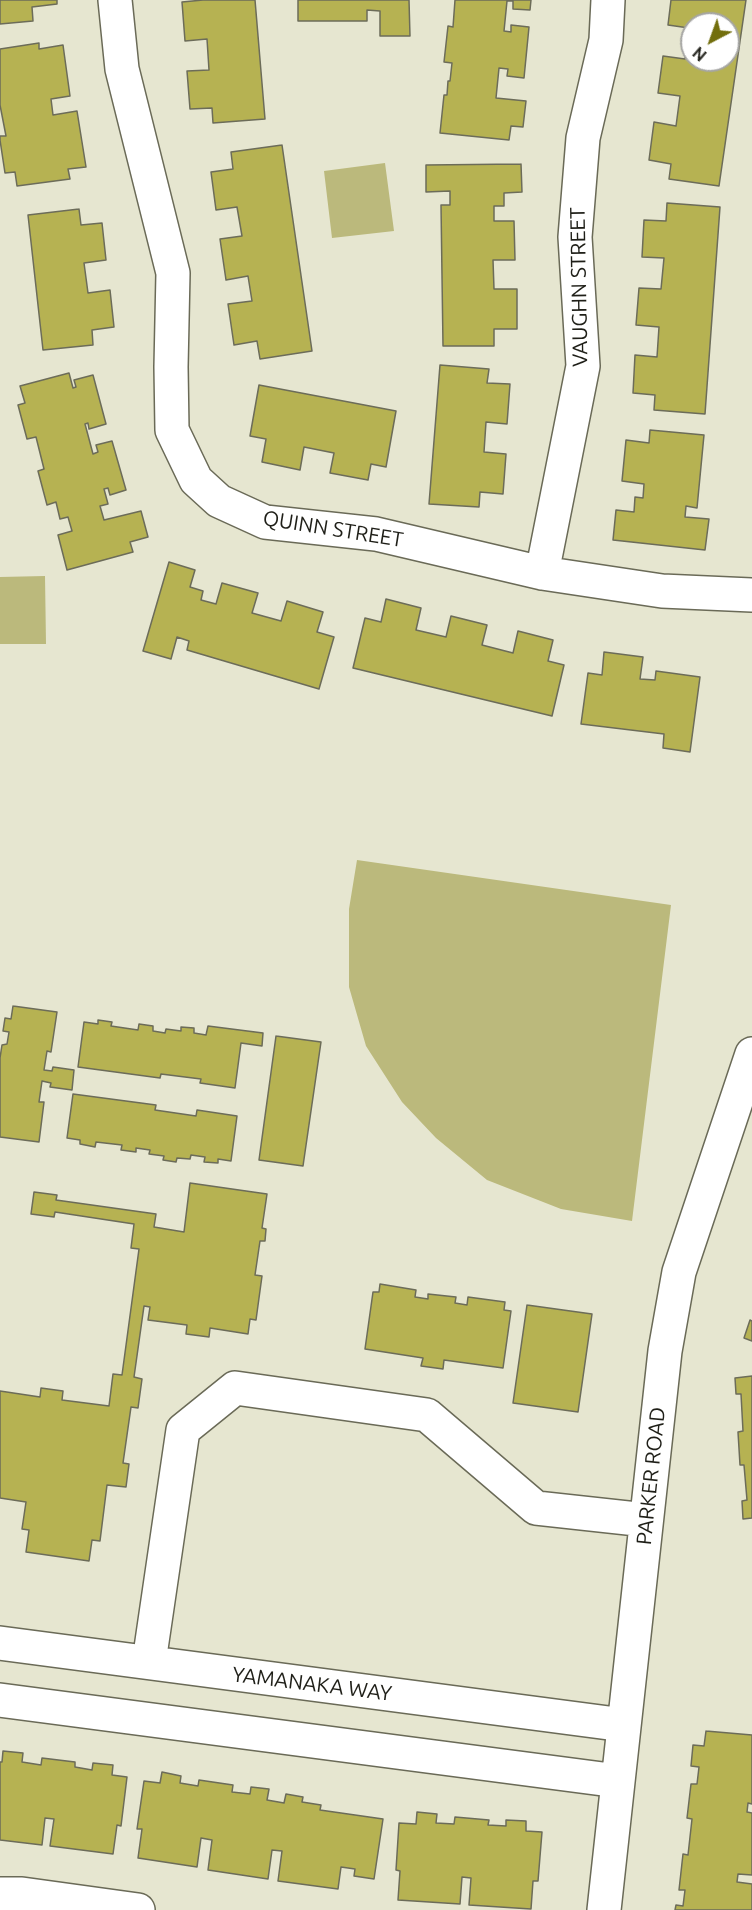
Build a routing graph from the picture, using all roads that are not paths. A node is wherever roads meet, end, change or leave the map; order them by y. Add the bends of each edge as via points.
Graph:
1 (115, 0) edge
2 (608, 0) edge
3 (542, 573) junction
4 (752, 595) edge
5 (752, 1054) edge
6 (646, 1520) junction
7 (0, 1642) edge
8 (148, 1662) junction
9 (0, 1700) edge
10 (624, 1725) junction
11 (618, 1781) junction
12 (0, 1894) edge
13 (138, 1910) edge
14 (604, 1910) edge

1 - 3 street, QUINN STREET via 122,69 173,273 172,430 196,480 219,501 265,522 376,534
2 - 3 street, VAUGHN STREET via 606,40 583,138 575,237 583,366
3 - 4 street, QUINN STREET via 662,591
5 - 6 street, PARKER ROAD via 679,1272 665,1351
6 - 8 street via 536,1508 427,1415 235,1388 183,1430
6 - 10 street, PARKER ROAD
7 - 8 street, YAMANAKA WAY
8 - 10 street, YAMANAKA WAY
9 - 11 street
10 - 11 street, PARKER ROAD
11 - 14 street, PARKER ROAD
12 - 13 street

